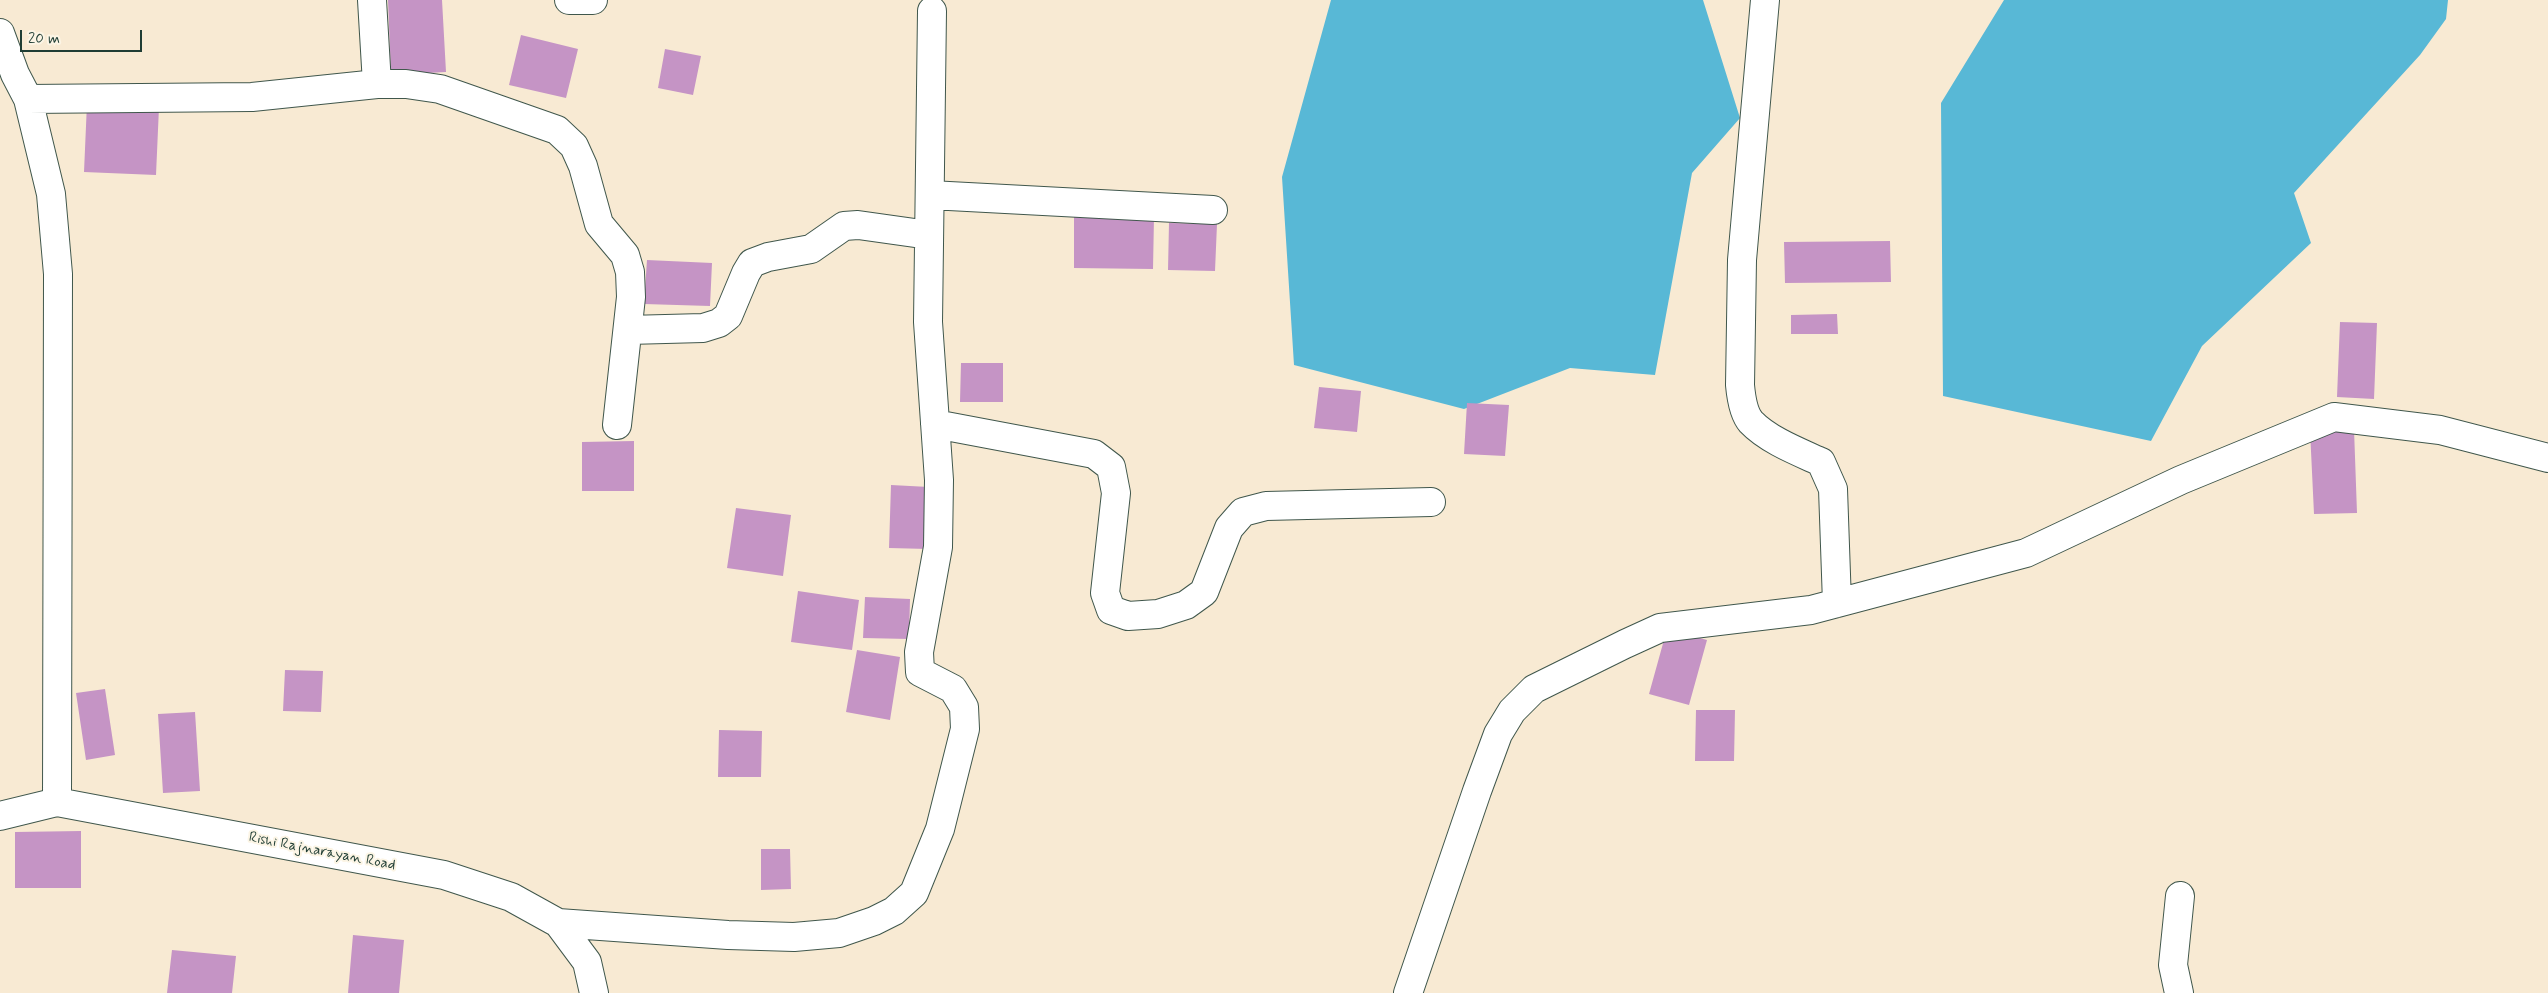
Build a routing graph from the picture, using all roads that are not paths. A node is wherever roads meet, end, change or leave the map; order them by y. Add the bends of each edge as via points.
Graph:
1 (372, 0) edge
2 (569, 0) edge
3 (593, 0) edge
4 (1766, 0) edge
5 (932, 11) dead end
6 (0, 33) edge
7 (8, 73) edge
8 (377, 84) junction
9 (28, 99) junction
10 (930, 195) junction
11 (1212, 210) dead end
12 (929, 234) junction
13 (628, 330) junction
14 (935, 424) junction
15 (617, 426) dead end
16 (2548, 458) edge
17 (1431, 502) dead end
18 (1838, 603) junction
19 (57, 802) junction
20 (0, 816) edge
21 (2180, 896) dead end
22 (558, 923) junction
23 (594, 993) edge
24 (1408, 993) edge
25 (2179, 993) edge

1 - 8 street
2 - 3 street
4 - 18 street via 1742,260 1740,385 1750,421 1784,446 1821,462 1833,489
5 - 10 street
6 - 7 street
7 - 9 street
8 - 9 street via 252,96
8 - 13 street via 440,89 557,130 574,146 599,224 625,255 630,272
9 - 19 street via 51,194 58,274
10 - 11 street
10 - 12 street
12 - 13 street via 844,226 811,249 752,263 728,316 719,323 703,328
12 - 14 street via 928,322
13 - 15 street
14 - 17 street via 1094,454 1111,467 1116,493 1105,593 1111,610 1128,616 1158,614 1186,605 1204,592 1229,528 1243,512 1266,506
14 - 22 street via 939,480 938,547 919,652 920,672 953,689 964,708 965,728 940,829 914,893 894,911 874,921 839,933 794,937
16 - 18 street via 2440,430 2334,417 2181,480 2026,553
18 - 24 street via 1811,610 1660,628 1534,689 1512,712 1498,734
19 - 20 street, Rishi Rajnarayan Road
19 - 22 street, Rishi Rajnarayan Road via 444,875 511,897
21 - 25 street via 2173,965
22 - 23 street, Rishi Rajnarayan Road via 586,962

